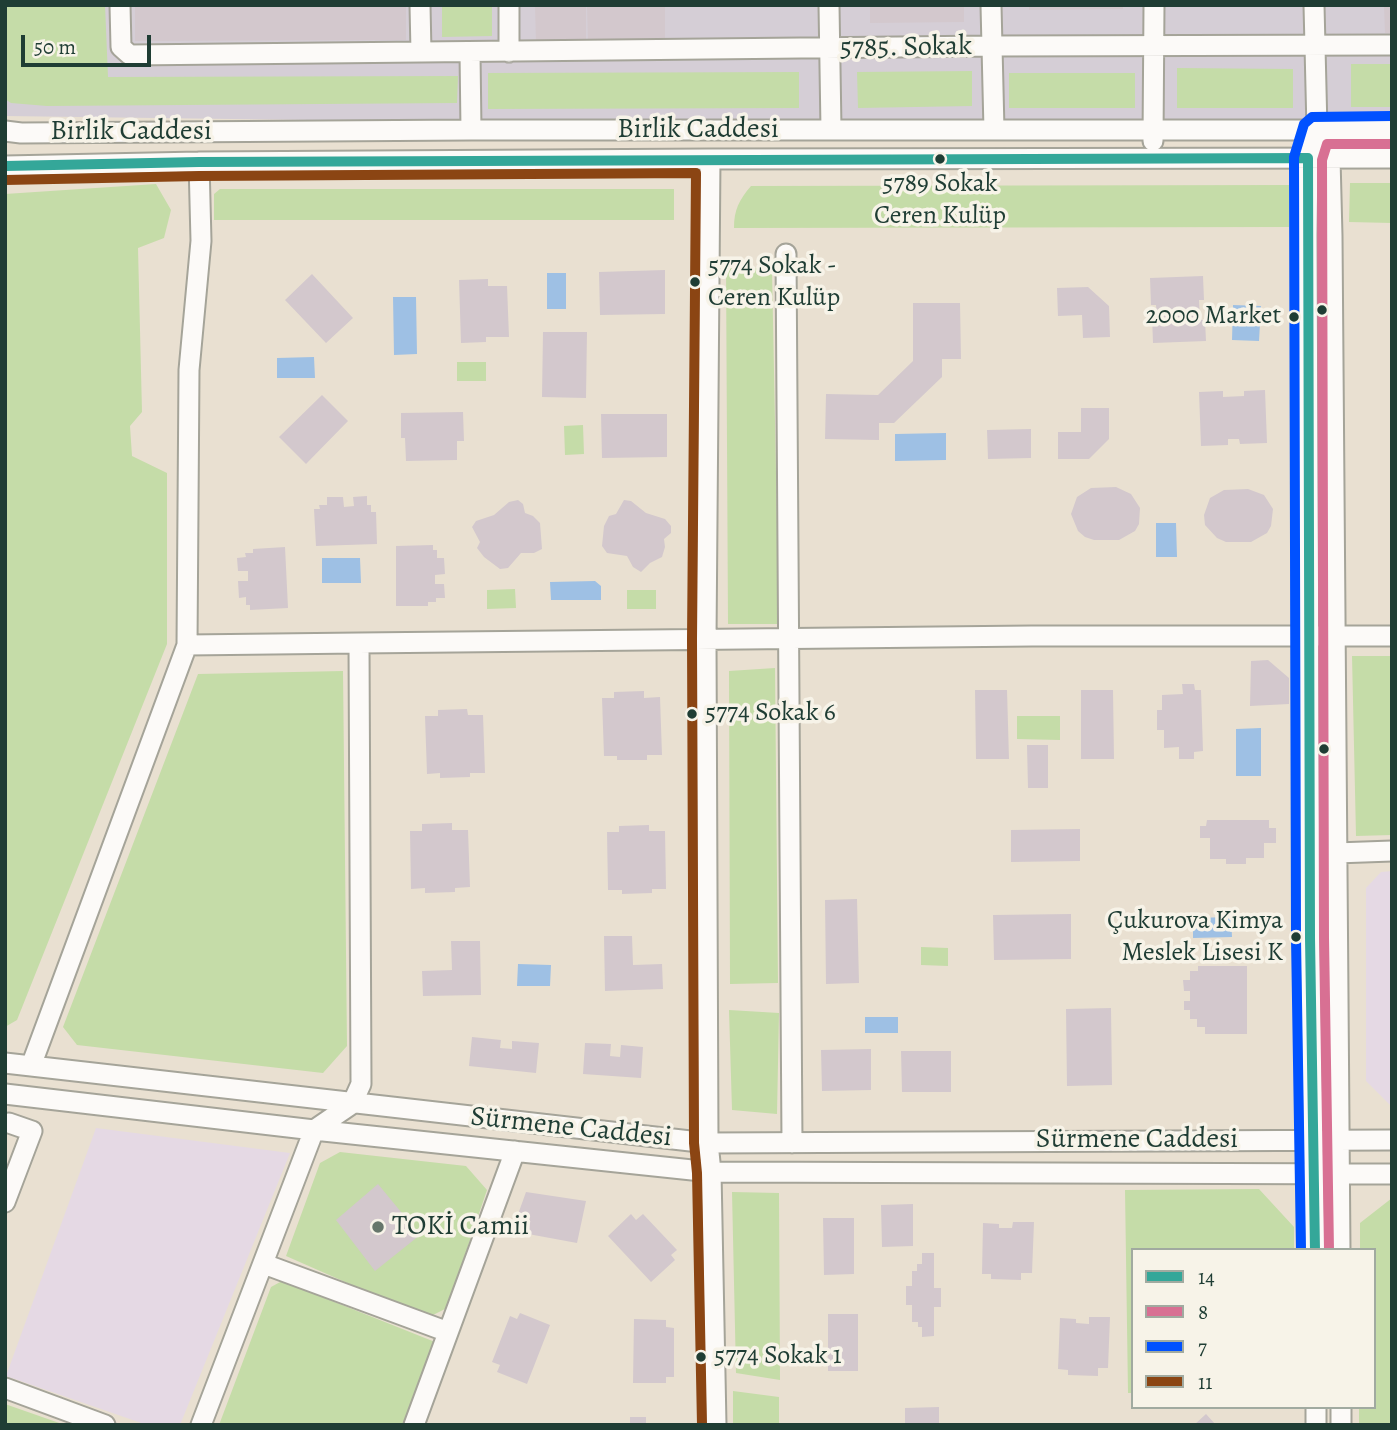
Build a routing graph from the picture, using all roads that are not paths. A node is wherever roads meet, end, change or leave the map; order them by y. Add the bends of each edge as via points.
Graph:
1 (120, 5) edge
2 (420, 5) edge
3 (509, 5) edge
4 (829, 5) edge
5 (991, 5) edge
6 (1154, 5) edge
7 (1314, 5) edge
8 (1314, 46) junction
9 (1392, 46) edge
10 (991, 47) junction
11 (1155, 47) junction
12 (829, 50) junction
13 (421, 52) junction
14 (509, 52) junction
15 (470, 53) junction
16 (5, 120) edge
17 (831, 129) junction
18 (471, 130) junction
19 (994, 130) junction
20 (1153, 130) junction
21 (1317, 130) junction
22 (1392, 130) edge
23 (13, 132) edge
24 (1153, 157) junction
25 (1308, 158) junction
26 (1330, 158) junction
27 (1392, 158) edge
28 (710, 159) junction
29 (199, 162) junction
30 (27, 165) junction
31 (5, 166) edge
32 (5, 179) edge
33 (786, 254) dead end
34 (1392, 636) edge
35 (1309, 637) junction
36 (1335, 637) junction
37 (789, 638) junction
38 (706, 639) junction
39 (359, 643) junction
40 (187, 645) junction
41 (1392, 851) edge
42 (1336, 853) junction
43 (5, 1063) edge
44 (31, 1066) junction
45 (13, 1095) edge
46 (352, 1104) junction
47 (7, 1128) edge
48 (314, 1130) junction
49 (1314, 1140) junction
50 (1340, 1140) junction
51 (1392, 1140) edge
52 (708, 1143) junction
53 (792, 1143) junction
54 (515, 1151) junction
55 (711, 1172) junction
56 (1340, 1174) junction
57 (1392, 1174) edge
58 (1314, 1175) junction
59 (5, 1202) edge
60 (1315, 1248) edge
61 (1340, 1248) edge
62 (264, 1264) junction
63 (448, 1332) junction
64 (5, 1388) edge
65 (105, 1425) edge
66 (201, 1425) edge
67 (414, 1425) edge
68 (716, 1425) edge

1 - 13 street, 5785. Sokak via 121,47 130,55
2 - 13 street
3 - 14 street
4 - 12 street
5 - 10 street
6 - 11 street
7 - 8 street
8 - 9 street, 5785. Sokak
8 - 11 street, 5785. Sokak
8 - 21 street
10 - 11 street, 5785. Sokak
10 - 12 street, 5785. Sokak
10 - 19 street
11 - 20 street
12 - 14 street, 5785. Sokak
12 - 17 street
13 - 15 street, 5785. Sokak
14 - 15 street, 5785. Sokak
15 - 18 street
16 - 23 street
17 - 18 street, Birlik Caddesi
17 - 19 street, Birlik Caddesi
18 - 23 street, Birlik Caddesi
19 - 20 street, Birlik Caddesi
20 - 21 street, Birlik Caddesi
20 - 24 street
21 - 22 street, Birlik Caddesi
21 - 25 street
21 - 26 street
24 - 25 street, Birlik Caddesi
24 - 28 street, Birlik Caddesi
25 - 26 street, Birlik Caddesi
25 - 35 street
26 - 27 street, Birlik Caddesi
26 - 36 street
28 - 29 street, Birlik Caddesi
28 - 38 street
29 - 30 street, Birlik Caddesi
29 - 40 street via 201,241 189,370
30 - 31 street, Birlik Caddesi
30 - 32 street
33 - 37 street
34 - 36 street
35 - 36 street
35 - 37 street
35 - 49 street
36 - 42 street
37 - 38 street
37 - 53 street
38 - 39 street
38 - 52 street
39 - 40 street
39 - 46 street via 361,1084
40 - 44 street
41 - 42 street
42 - 50 street
43 - 44 street, Sürmene Caddesi
44 - 46 street, Sürmene Caddesi
45 - 47 street
45 - 48 street, Sürmene Caddesi
46 - 48 street
46 - 52 street, Sürmene Caddesi
47 - 59 street via 32,1131
48 - 54 street, Sürmene Caddesi
48 - 62 street
49 - 50 street, Sürmene Caddesi
49 - 53 street, Sürmene Caddesi
49 - 58 street
50 - 51 street, Sürmene Caddesi
50 - 56 street
52 - 53 street, Sürmene Caddesi
52 - 55 street
54 - 55 street, Sürmene Caddesi
54 - 63 street
55 - 58 street, Sürmene Caddesi
55 - 68 street
56 - 57 street, Sürmene Caddesi
56 - 58 street, Sürmene Caddesi
56 - 61 street
58 - 60 street
62 - 63 street
62 - 66 street
63 - 67 street
64 - 65 street

